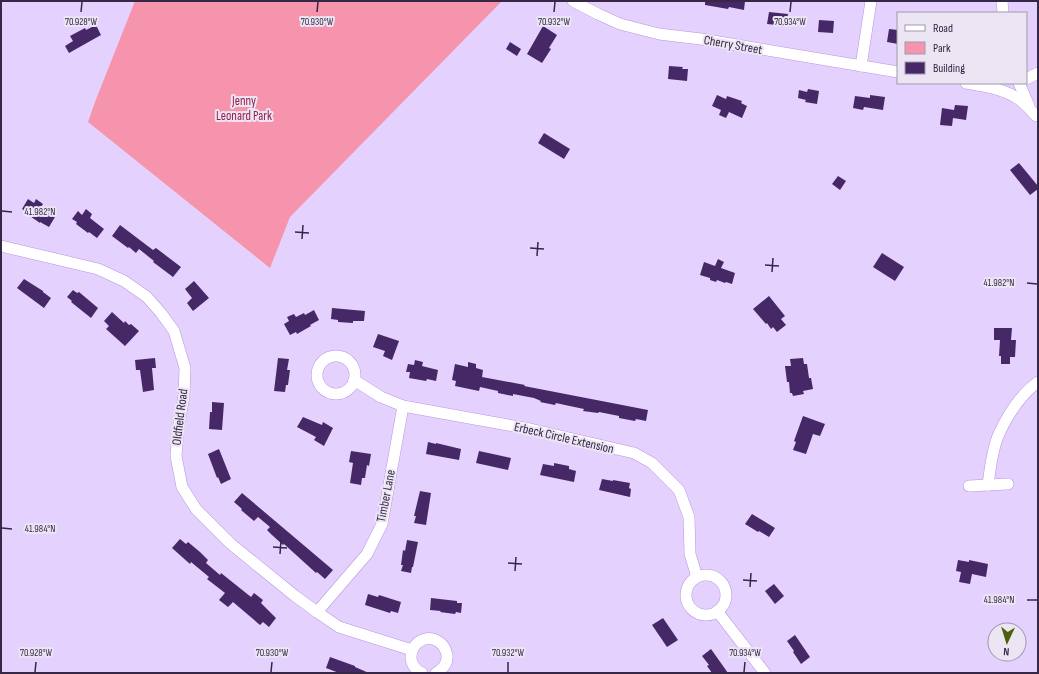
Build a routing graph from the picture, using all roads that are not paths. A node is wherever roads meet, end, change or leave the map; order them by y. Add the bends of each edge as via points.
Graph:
1 (573, 1) edge
2 (871, 1) edge
3 (1002, 1) edge
4 (1003, 12) edge
5 (861, 66) junction
6 (897, 72) edge
7 (1038, 73) edge
8 (1027, 78) edge
9 (971, 84) edge
10 (1019, 84) edge
11 (1037, 117) edge
12 (1, 246) edge
13 (354, 380) dead end
14 (1038, 382) edge
15 (403, 406) junction
16 (1008, 484) dead end
17 (988, 485) junction
18 (969, 486) dead end
19 (697, 577) junction
20 (717, 611) junction
21 (317, 612) junction
22 (412, 650) junction
23 (422, 673) edge
24 (436, 673) edge
25 (765, 673) edge

1 - 5 street, Cherry Street via 609,19 652,33
2 - 5 street
3 - 4 street
5 - 6 street, Cherry Street
7 - 8 street
9 - 11 street via 992,88 1019,99
10 - 11 street via 1028,105
12 - 21 street, Oldfield Road via 98,269 124,281 147,297 161,313 174,331 185,368 176,456 182,487 196,509 231,544
13 - 15 street, Erbeck Circle Extension via 381,397
14 - 17 street via 1020,399 998,437
15 - 19 street, Erbeck Circle Extension via 530,429 634,453 652,464 679,490 689,517 690,554
15 - 21 street, Timber Lane via 382,524 367,554
16 - 17 street
17 - 18 street
19 - 20 street via 713,576 723,585 725,597
19 - 20 street via 688,585 688,603 701,614
20 - 25 street
21 - 22 street, Oldfield Road via 338,627
22 - 23 street via 414,667
22 - 24 street via 425,639 437,640 442,644 447,660

